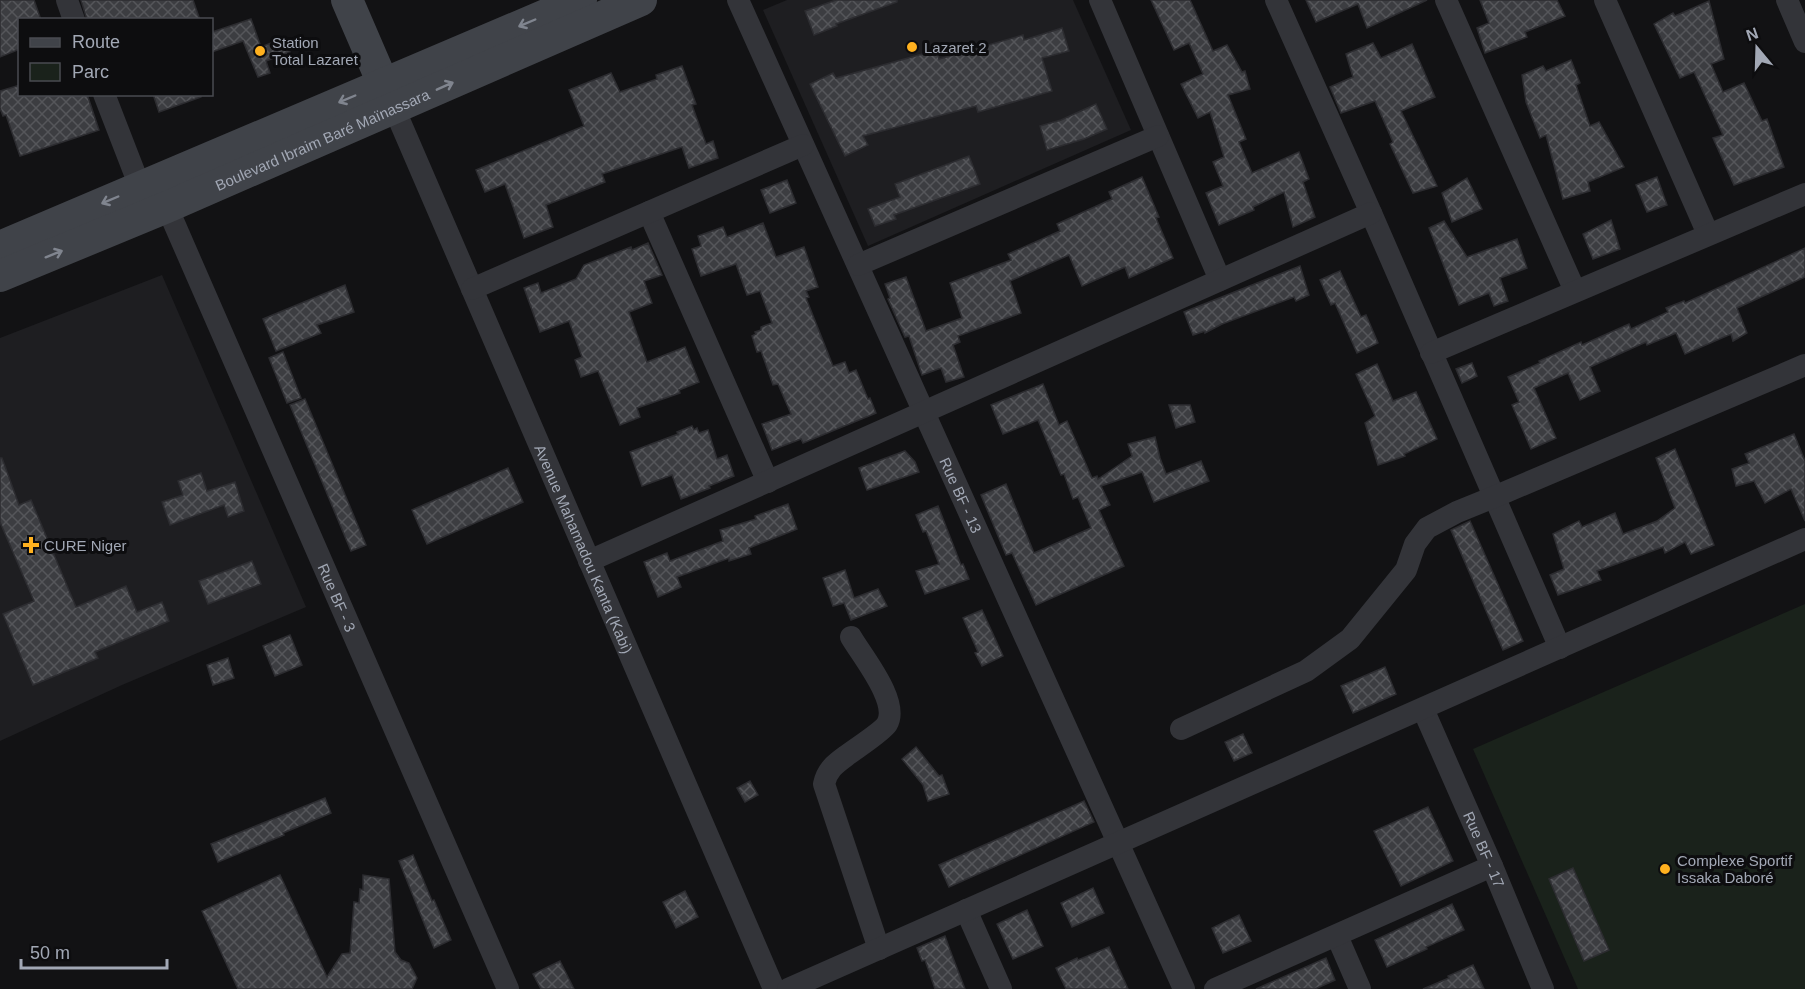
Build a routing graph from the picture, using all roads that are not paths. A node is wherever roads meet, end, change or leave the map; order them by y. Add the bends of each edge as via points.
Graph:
1 (67, 0) edge
2 (347, 0) edge
3 (580, 0) edge
4 (641, 0) edge
5 (738, 0) edge
6 (1100, 0) edge
7 (1276, 0) edge
8 (1446, 0) edge
9 (1605, 0) edge
10 (1796, 12) edge
11 (73, 18) edge
12 (1805, 42) edge
13 (105, 96) edge
14 (388, 96) junction
15 (1158, 136) junction
16 (803, 145) junction
17 (140, 187) junction
18 (1805, 194) edge
19 (167, 207) junction
20 (649, 212) junction
21 (1371, 213) junction
22 (1708, 234) junction
23 (0, 247) edge
24 (858, 265) junction
25 (0, 276) edge
26 (1220, 280) junction
27 (472, 289) junction
28 (1575, 291) junction
29 (1431, 353) junction
30 (1805, 365) edge
31 (924, 412) junction
32 (768, 482) junction
33 (1494, 497) junction
34 (1805, 539) edge
35 (589, 561) junction
36 (851, 637) dead end
37 (1560, 648) junction
38 (1423, 709) junction
39 (1181, 729) dead end
40 (1118, 843) junction
41 (1492, 866) junction
42 (966, 910) junction
43 (1337, 936) junction
44 (879, 949) junction
45 (508, 989) edge
46 (774, 989) edge
47 (788, 989) edge
48 (1001, 989) edge
49 (1184, 989) edge
50 (1215, 989) edge
51 (1360, 989) edge
52 (1543, 989) edge

1 - 11 street
2 - 14 main road
3 -> 14 main road, Boulevard Ibraim Baré Maïnassara
14 -> 4 main road, Boulevard Ibraim Baré Maïnassara
5 - 16 street, Rue BF - 13
6 - 15 street
7 - 21 street
8 - 28 street
9 - 22 street
10 - 12 street
13 - 17 street
14 -> 17 main road, Boulevard Ibraim Baré Maïnassara
14 - 19 main road, Boulevard Ibraim Baré Maïnassara
14 - 27 street, Avenue Mahamadou Kanta (Kabi)
15 - 24 street
15 - 26 street
16 - 20 street
16 - 24 street, Rue BF - 13
17 -> 23 main road, Boulevard Ibraim Baré Maïnassara
18 - 22 street
25 -> 19 main road, Boulevard Ibraim Baré Maïnassara
19 - 45 street, Rue BF - 3
20 - 27 street
20 - 32 street
21 - 26 street
21 - 29 street
22 - 28 street
24 - 31 street, Rue BF - 13
26 - 31 street
27 - 35 street, Avenue Mahamadou Kanta (Kabi)
28 - 29 street
29 - 33 street
30 - 33 street
31 - 32 street
31 - 40 street, Rue BF - 13
32 - 35 street
33 - 37 street
33 - 39 street via 1427,528 1406,570 1350,639 1306,671
34 - 37 street
35 - 46 street, Avenue Mahamadou Kanta (Kabi)
36 - 44 street via 886,694 890,713 886,725 837,762 827,773 824,784
37 - 38 street
38 - 40 street
38 - 41 street, Rue BF - 17
40 - 42 street
40 - 49 street, Rue BF - 13
41 - 43 street
41 - 52 street, Rue BF - 17
42 - 44 street
42 - 48 street
43 - 50 street
43 - 51 street
44 - 47 street

